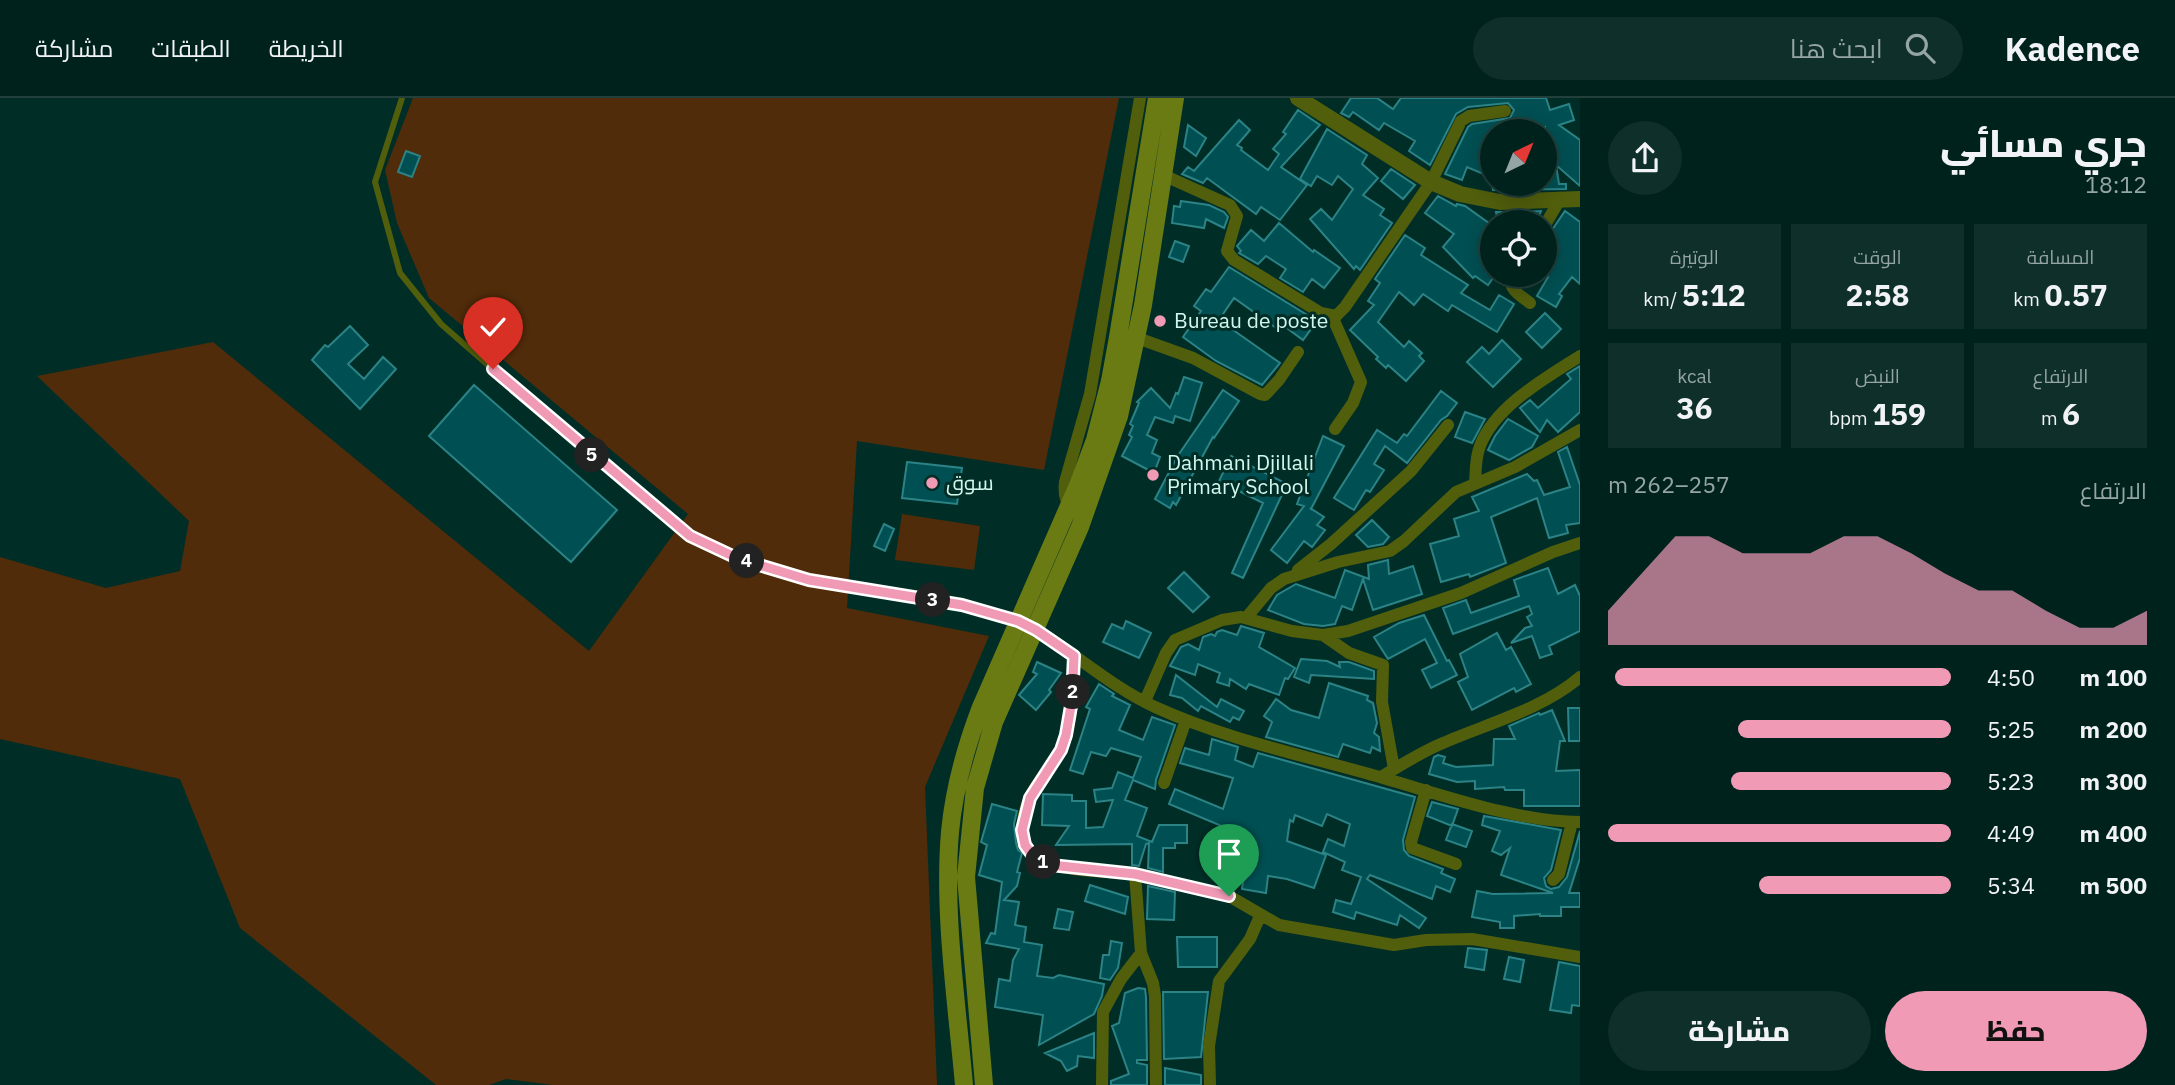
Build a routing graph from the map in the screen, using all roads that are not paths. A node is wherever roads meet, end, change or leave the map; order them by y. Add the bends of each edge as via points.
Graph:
1 (402, 98) edge
2 (1140, 98) edge
3 (1157, 98) edge
4 (1175, 98) edge
5 (1298, 98) edge
6 (1504, 111) dead end
7 (1163, 175) junction
8 (1431, 181) junction
9 (1580, 199) edge
10 (1559, 201) junction
11 (1554, 210) edge
12 (1512, 287) edge
13 (1530, 303) dead end
14 (1332, 316) junction
15 (1119, 332) junction
16 (1137, 337) junction
17 (1298, 352) dead end
18 (1580, 356) edge
19 (1448, 425) dead end
20 (1335, 429) dead end
21 (1580, 430) edge
22 (1475, 484) junction
23 (1077, 510) junction
24 (1580, 543) edge
25 (1292, 575) junction
26 (1246, 618) junction
27 (1018, 621) junction
28 (1036, 630) junction
29 (1323, 635) junction
30 (1074, 656) junction
31 (1580, 677) edge
32 (1145, 701) junction
33 (1186, 719) junction
34 (1395, 769) junction
35 (1381, 777) junction
36 (1164, 783) dead end
37 (1426, 790) junction
38 (1576, 822) edge
39 (1457, 864) dead end
40 (1135, 874) junction
41 (1553, 880) dead end
42 (1261, 916) junction
43 (1141, 953) junction
44 (1580, 957) edge
45 (964, 1085) edge
46 (984, 1085) edge
47 (1102, 1085) edge
48 (1156, 1085) edge
49 (1210, 1085) edge

1 - 27 lane via 375,182 400,273 441,324 544,414 690,536 739,559 809,580 962,605
2 - 23 street via 1090,394 1065,482 1065,496
3 - 15 main road
4 - 7 main road
5 - 8 street
6 - 8 street via 1461,121
7 - 14 street via 1230,205 1237,216 1227,251 1234,260 1286,294
7 - 16 main road
8 - 10 street via 1460,194 1500,202
8 - 14 street via 1345,307
9 - 10 street
10 - 11 street
12 - 13 street
14 - 20 street via 1361,382
15 - 16 street
15 - 23 main road
16 - 17 street via 1193,358 1265,395
16 - 23 main road via 1119,416
18 - 22 street via 1536,384 1492,424 1480,444
19 - 25 street via 1411,471
21 - 22 street
22 - 25 street via 1456,492 1390,551
23 - 27 main road
23 - 28 main road
24 - 29 street via 1461,593
25 - 26 street via 1271,588
26 - 29 street
26 - 32 street via 1222,620 1178,638 1166,653
27 - 28 street
27 - 45 main road via 971,735 950,831 952,946
28 - 30 street
28 - 46 main road via 994,722 975,788 970,831 966,877
29 - 34 street via 1349,653 1383,665 1382,702
30 - 32 street
30 - 40 street via 1066,735 1030,798 1022,839 1033,856 1051,865
31 - 34 street via 1530,708 1440,744
32 - 33 street
33 - 35 street
33 - 36 street
34 - 35 street
35 - 37 street
37 - 38 street via 1500,810
37 - 39 street via 1412,848
38 - 41 street
40 - 42 street via 1229,896
40 - 43 street
42 - 44 street via 1279,925 1394,944 1462,938
42 - 49 street via 1219,981 1209,1046
43 - 47 street via 1104,1012
43 - 48 street via 1155,996

